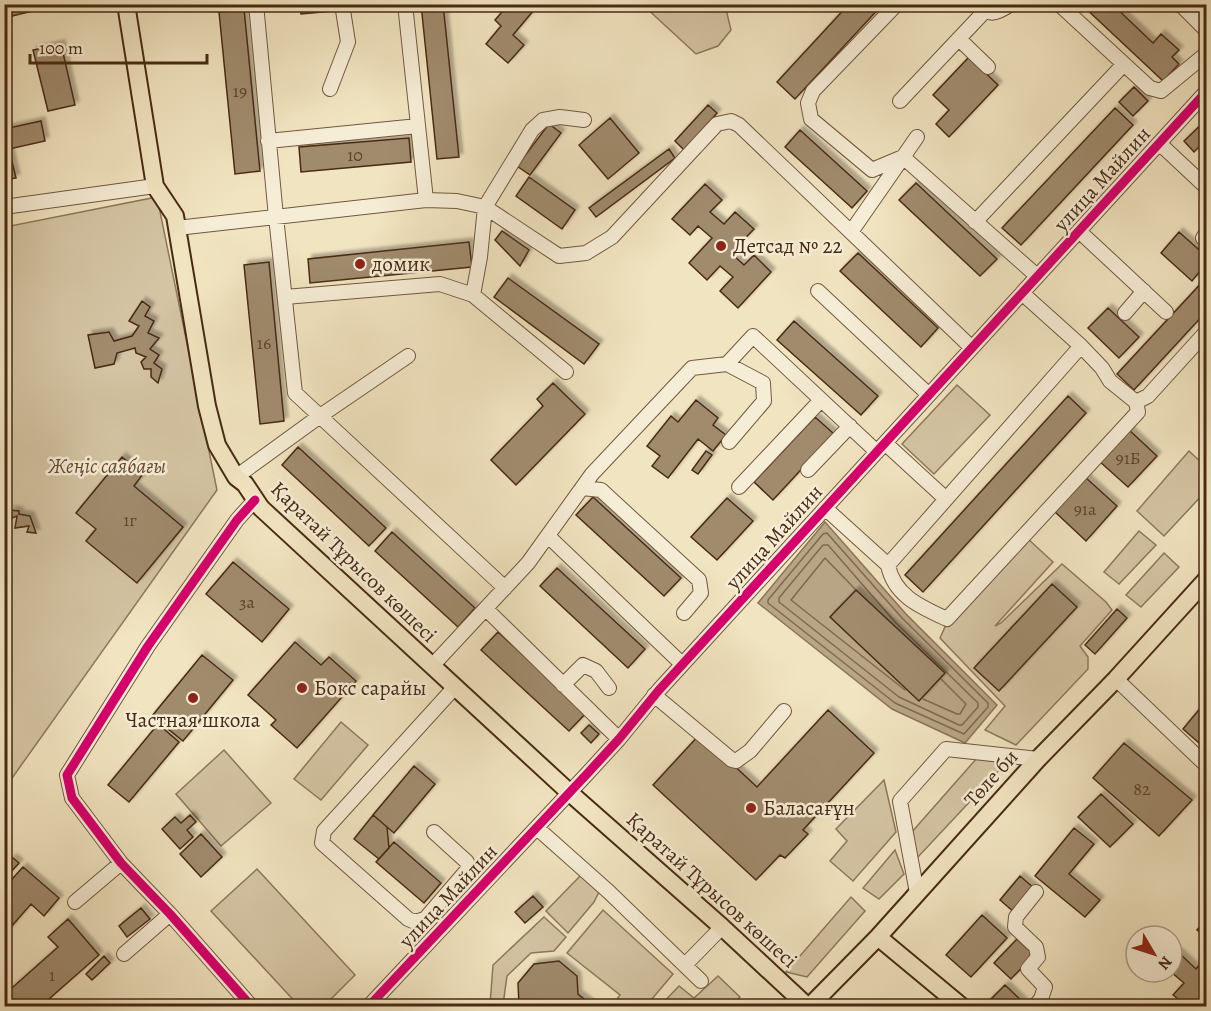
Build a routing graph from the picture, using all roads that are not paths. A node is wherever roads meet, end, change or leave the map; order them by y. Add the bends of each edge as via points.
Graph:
1 (126, 4) edge
2 (256, 4) edge
3 (342, 4) edge
4 (405, 4) edge
5 (897, 4) edge
6 (1011, 4) edge
7 (1059, 4) edge
8 (1180, 4) edge
9 (980, 8) edge
10 (1206, 30) edge
11 (959, 39) junction
12 (1206, 54) edge
13 (1124, 64) junction
14 (988, 68) dead end
15 (330, 89) dead end
16 (1206, 92) edge
17 (900, 101) dead end
18 (584, 120) dead end
19 (418, 126) junction
20 (917, 137) dead end
21 (268, 141) junction
22 (1159, 143) junction
23 (903, 157) junction
24 (155, 186) junction
25 (1206, 187) edge
26 (426, 200) junction
27 (4, 207) edge
28 (485, 207) junction
29 (276, 217) junction
30 (975, 222) junction
31 (177, 228) junction
32 (1079, 231) junction
33 (851, 232) junction
34 (1037, 276) junction
35 (818, 291) dead end
36 (1144, 291) junction
37 (1022, 293) junction
38 (473, 295) junction
39 (285, 297) junction
40 (1166, 312) dead end
41 (1125, 313) dead end
42 (1206, 333) edge
43 (1081, 346) junction
44 (972, 348) junction
45 (408, 356) dead end
46 (727, 364) junction
47 (566, 372) dead end
48 (929, 394) junction
49 (821, 400) junction
50 (1136, 402) junction
51 (320, 416) junction
52 (850, 426) junction
53 (729, 442) dead end
54 (881, 447) junction
55 (808, 470) dead end
56 (236, 477) junction
57 (740, 487) dead end
58 (582, 488) junction
59 (946, 499) junction
60 (255, 500) junction
61 (825, 508) junction
62 (548, 536) junction
63 (888, 565) junction
64 (1206, 580) edge
65 (505, 588) junction
66 (486, 609) junction
67 (684, 613) dead end
68 (682, 664) junction
69 (432, 666) junction
70 (1116, 679) junction
71 (563, 685) junction
72 (455, 687) junction
73 (609, 688) dead end
74 (654, 695) junction
75 (784, 711) dead end
76 (619, 739) junction
77 (1038, 759) junction
78 (1206, 765) edge
79 (570, 793) junction
80 (537, 828) junction
81 (434, 832) dead end
82 (121, 863) junction
83 (1036, 892) dead end
84 (917, 893) junction
85 (75, 902) dead end
86 (170, 914) junction
87 (722, 927) junction
88 (878, 937) junction
89 (124, 954) dead end
90 (686, 964) junction
91 (701, 981) dead end
92 (1042, 1004) edge
93 (251, 1006) edge
94 (369, 1006) edge
95 (809, 1006) edge
96 (961, 1006) edge

1 - 24 main road, Қаратай Тұрысов көшесі
2 - 21 street
3 - 15 street via 348,42
4 - 19 street
5 - 23 street via 813,91 808,103 811,119 872,170
6 - 9 street via 997,14
7 - 13 street
8 - 10 street
9 - 11 street
11 - 14 street
11 - 17 street
12 - 13 street via 1161,91 1150,88
13 - 30 street
16 - 22 street, улица Майлин
18 - 28 street via 543,120 532,130
19 - 21 street
19 - 26 street
20 - 23 street
21 - 29 street
22 - 25 street
22 - 32 street, улица Майлин
23 - 30 street
23 - 33 street
24 - 27 street
24 - 31 main road, Қаратай Тұрысов көшесі via 175,216
26 - 28 street
26 - 29 street
28 - 33 street via 559,256 586,253 612,237 717,124 731,121 739,124
28 - 38 street
29 - 31 street
29 - 39 street
30 - 34 street
31 - 56 main road, Қаратай Тұрысов көшесі via 207,406 217,445
32 - 34 street, улица Майлин
32 - 36 street
33 - 44 street
34 - 37 street, улица Майлин
35 - 48 street
36 - 40 street
36 - 41 street
37 - 43 street
37 - 44 street, улица Майлин
38 - 39 street via 440,284
38 - 47 street
39 - 51 street via 296,393
42 - 50 street via 1148,396
43 - 50 street via 1110,381
43 - 59 street
44 - 48 street, улица Майлин
45 - 51 street
46 - 49 street via 753,336
46 - 53 street via 763,383 764,400
46 - 58 street via 692,368
48 - 54 street, улица Майлин
49 - 52 street
49 - 57 street
50 - 63 street via 1138,412 947,619 912,603 891,578
51 - 56 street
51 - 65 street
52 - 54 street
52 - 55 street
54 - 59 street
54 - 61 street, улица Майлин
56 - 60 main road, Қаратай Тұрысов көшесі
58 - 62 street
58 - 67 street via 601,490 699,580 701,593
59 - 63 street
60 - 69 main road, Қаратай Тұрысов көшесі
60 - 82 street via 148,646 67,775 72,798
61 - 63 street
61 - 68 street, улица Майлин
62 - 65 street
62 - 68 street
64 - 70 main road, Төле би
65 - 66 street
66 - 69 street
66 - 71 street
68 - 74 street, улица Майлин
69 - 72 main road, Қаратай Тұрысов көшесі
70 - 77 main road, Төле би
70 - 78 street
71 - 73 street via 583,665 596,672
71 - 76 street
72 - 79 main road, Қаратай Тұрысов көшесі
72 - 81 street via 321,837 322,843 415,922 425,919 468,869 467,862
74 - 75 street via 736,762
74 - 76 street, улица Майлин
76 - 79 street, улица Майлин
77 - 84 main road, Төле би
77 - 84 street via 946,749 900,801
79 - 80 street, улица Майлин
79 - 87 main road, Қаратай Тұрысов көшесі
80 - 90 street
80 - 94 street, улица Майлин
82 - 85 street
82 - 86 street
83 - 92 street via 1016,917 1015,927 1036,947 1038,957 1028,969 1045,987
84 - 88 main road, Төле би
86 - 89 street
86 - 93 street
87 - 90 street
87 - 95 main road, Қаратай Тұрысов көшесі
88 - 95 main road, Төле би
88 - 96 main road
90 - 91 street

